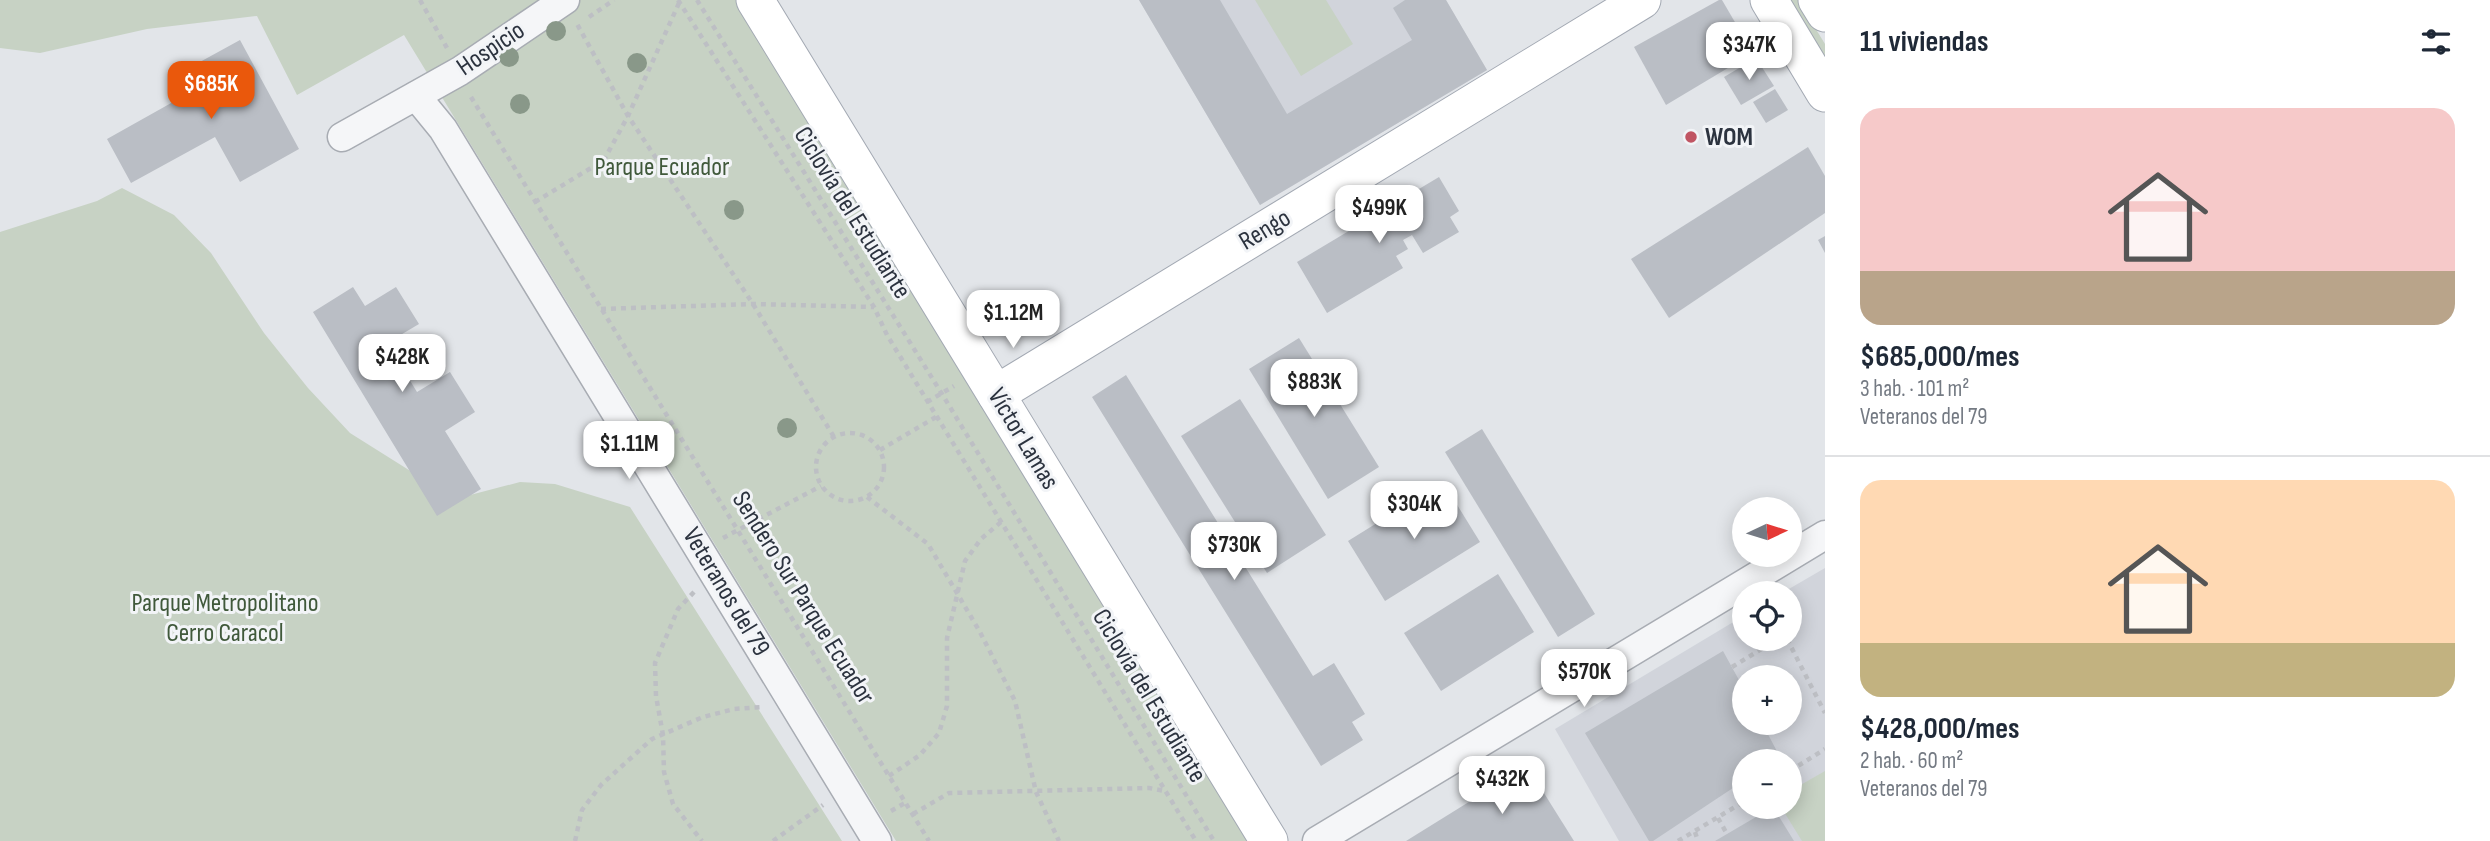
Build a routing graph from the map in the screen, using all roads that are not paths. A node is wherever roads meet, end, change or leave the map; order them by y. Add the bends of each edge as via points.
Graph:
1 (755, 0) edge
2 (1642, 0) edge
3 (1769, 0) edge
4 (1817, 0) edge
5 (571, 12) edge
6 (1825, 13) edge
7 (1825, 93) edge
8 (416, 96) junction
9 (342, 137) dead end
10 (996, 394) junction
11 (1825, 535) edge
12 (877, 841) edge
13 (1269, 841) edge
14 (1317, 841) edge

1 - 10 main road, Víctor Lamas
2 - 10 main road, Rengo
3 - 7 main road
4 - 6 main road
5 - 8 street, Hospicio
8 - 9 street, Hospicio
8 - 12 street, Veteranos del 79 via 443,129
10 - 13 main road, Víctor Lamas
11 - 14 street

